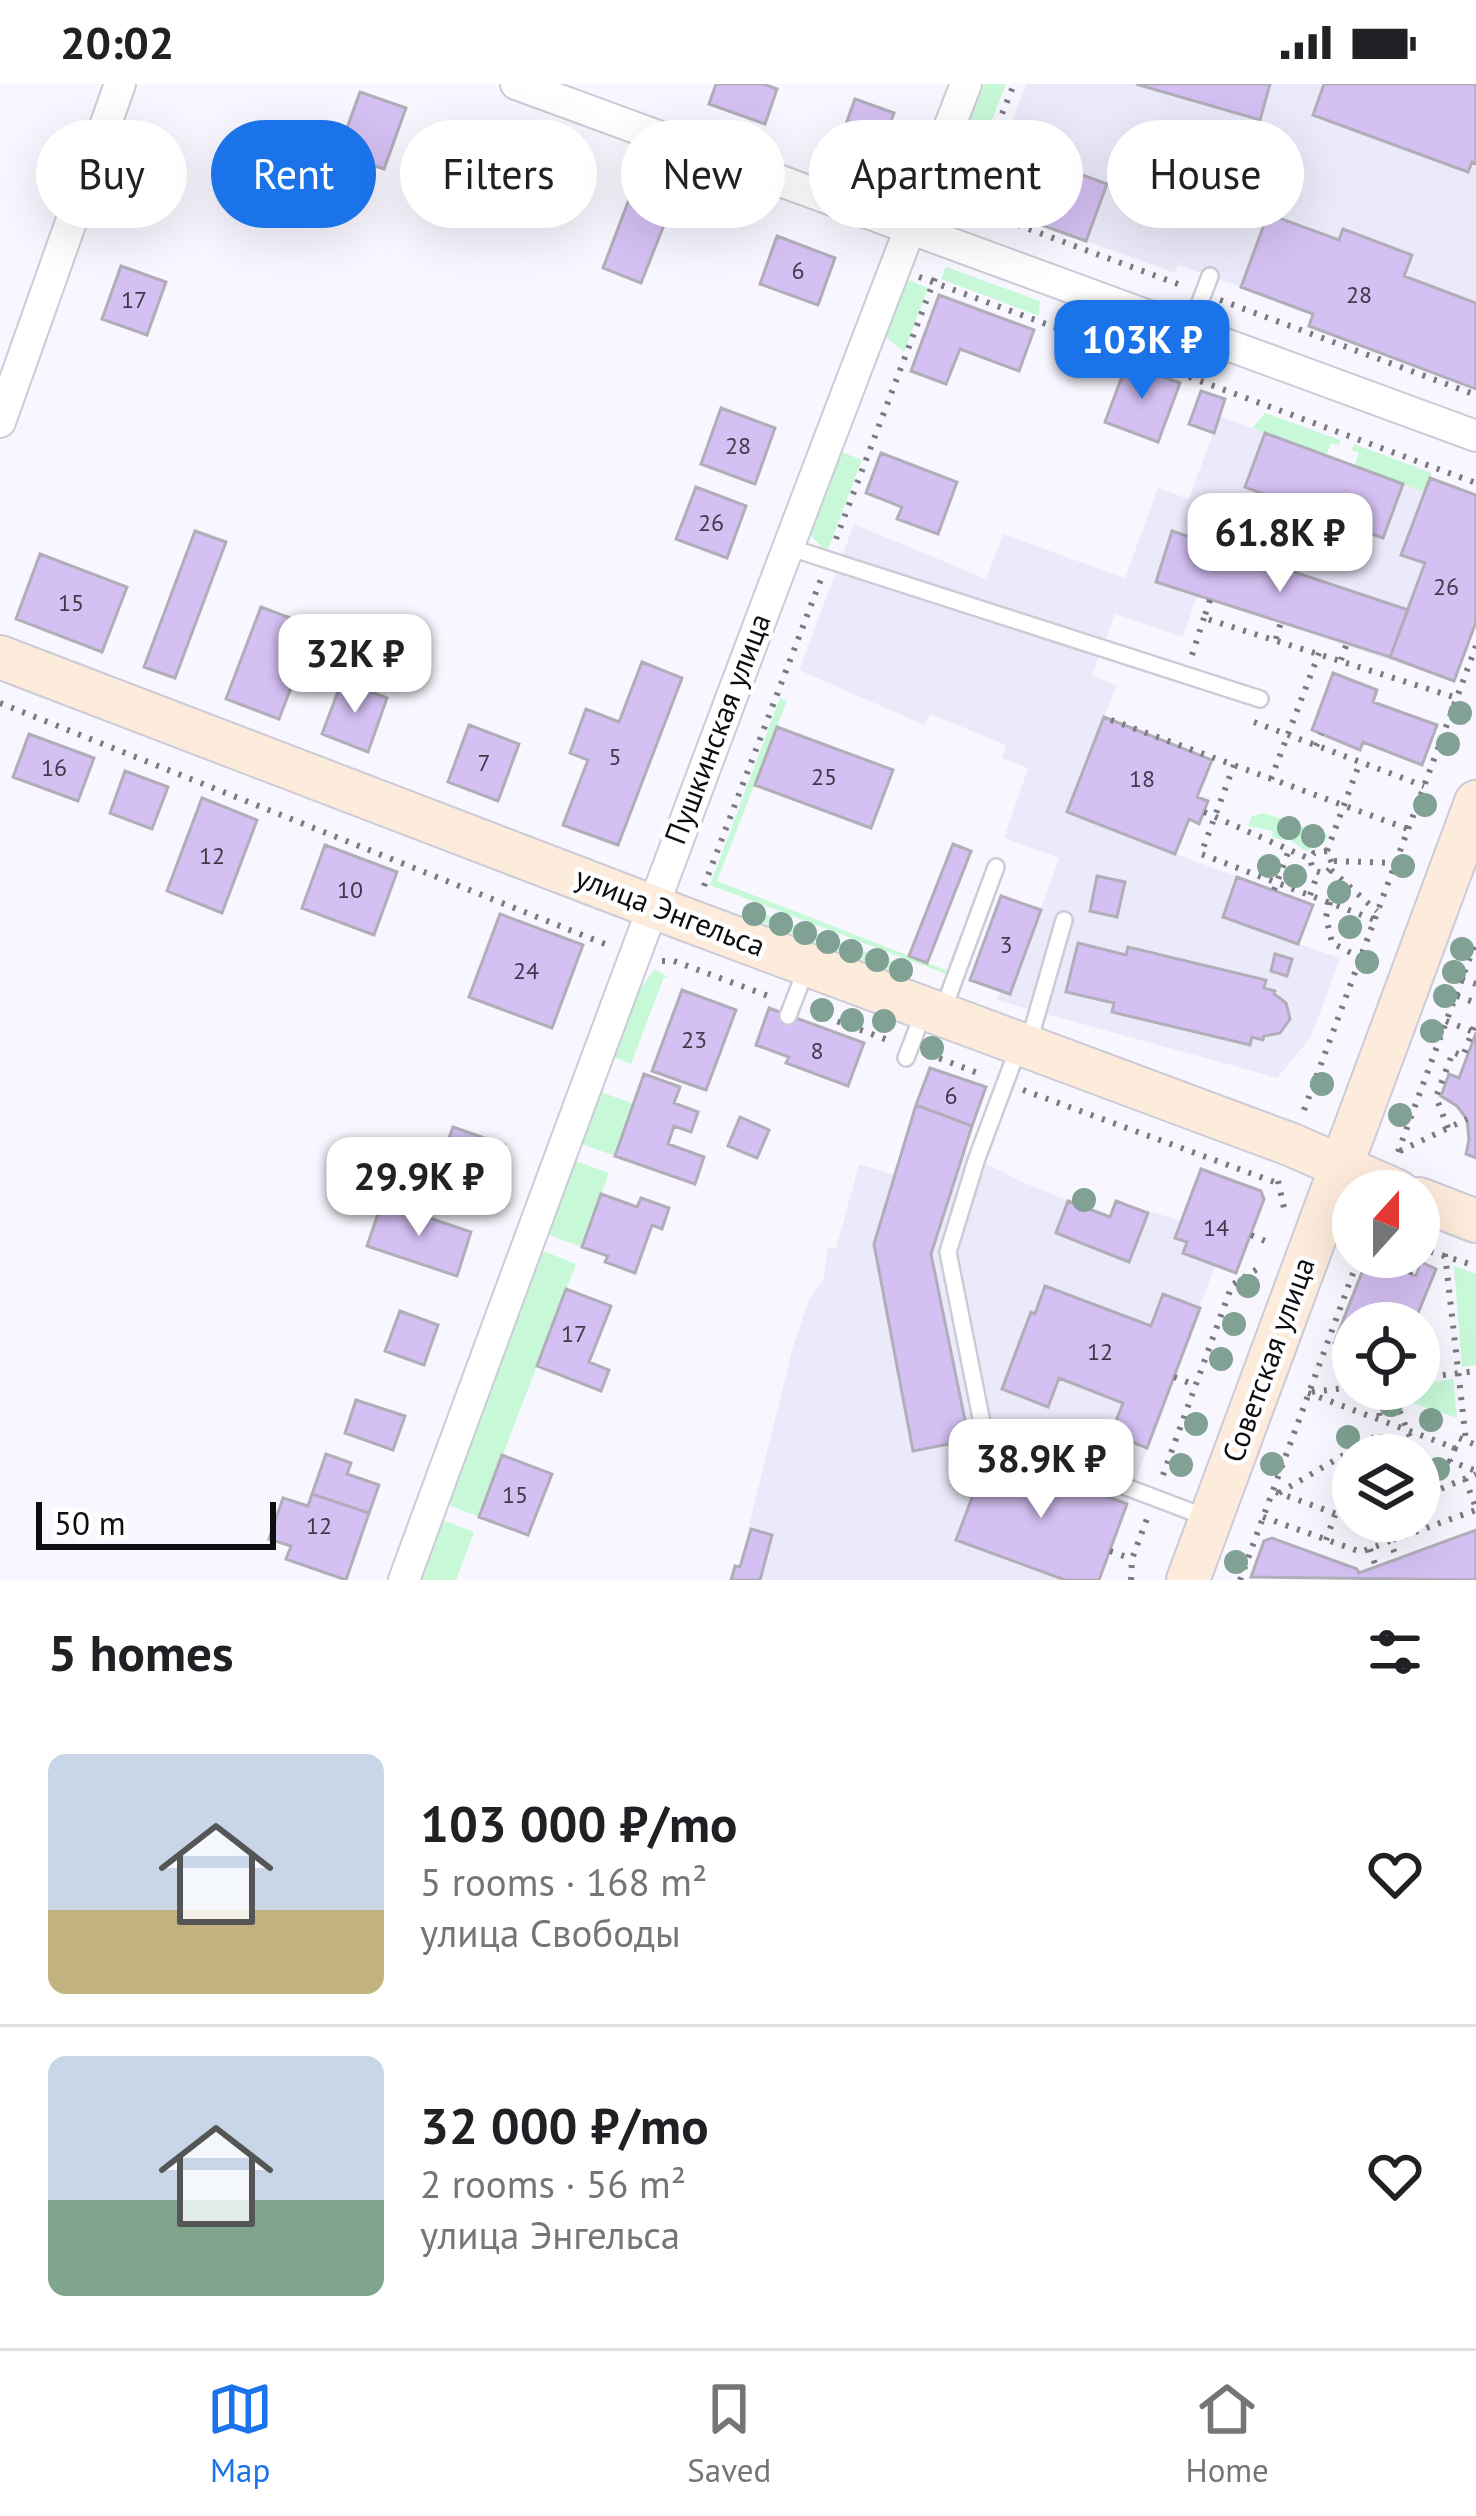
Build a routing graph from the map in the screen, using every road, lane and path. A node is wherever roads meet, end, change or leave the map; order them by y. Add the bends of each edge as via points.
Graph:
1 (120, 84) edge
2 (516, 84) edge
3 (966, 84) edge
4 (1014, 84) edge
5 (952, 120) edge
6 (809, 191) edge
7 (910, 228) joint
8 (950, 243) junction
9 (892, 267) junction
10 (1210, 276) dead end
11 (932, 282) junction
12 (1189, 331) junction
13 (0, 422) edge
14 (1476, 436) edge
15 (1476, 483) edge
16 (788, 547) junction
17 (828, 562) junction
18 (1210, 600) dead end
19 (1204, 618) junction
20 (1281, 622) dead end
21 (1276, 639) junction
22 (1347, 643) dead end
23 (1476, 646) edge
24 (1319, 652) junction
25 (0, 657) edge
26 (1341, 660) junction
27 (1186, 674) junction
28 (1456, 698) junction
29 (1260, 699) dead end
30 (0, 703) edge
31 (1111, 720) dead end
32 (1251, 721) dead end
33 (1321, 734) dead end
34 (1288, 736) junction
35 (1316, 746) junction
36 (1347, 746) dead end
37 (1343, 756) junction
38 (1360, 762) junction
39 (1234, 765) junction
40 (1271, 778) junction
41 (1424, 786) junction
42 (1476, 802) edge
43 (1344, 805) junction
44 (1204, 812) dead end
45 (1215, 817) junction
46 (1408, 830) junction
47 (1289, 850) junction
48 (1327, 851) junction
49 (1310, 859) junction
50 (1396, 862) junction
51 (1332, 866) junction
52 (996, 867) dead end
53 (1318, 873) junction
54 (705, 883) dead end
55 (1275, 886) junction
56 (1310, 895) junction
57 (1330, 902) junction
58 (652, 905) junction
59 (1376, 916) junction
60 (1064, 920) dead end
61 (1476, 941) edge
62 (618, 949) dead end
63 (1361, 958) junction
64 (652, 961) dead end
65 (808, 965) junction
66 (1462, 979) junction
67 (1476, 984) edge
68 (1456, 996) junction
69 (1476, 1003) edge
70 (790, 1010) junction
71 (1446, 1021) junction
72 (1476, 1022) edge
73 (921, 1032) junction
74 (1474, 1032) edge
75 (1017, 1058) junction
76 (1304, 1112) dead end
77 (1467, 1119) dead end
78 (1448, 1128) junction
79 (1426, 1138) dead end
80 (1286, 1161) dead end
81 (1342, 1165) junction
82 (1237, 1168) junction
83 (1364, 1170) edge
84 (1397, 1170) edge
85 (1232, 1181) dead end
86 (1277, 1183) junction
87 (1440, 1207) edge
88 (1476, 1220) edge
89 (1251, 1235) dead end
90 (1270, 1244) junction
91 (1440, 1253) edge
92 (1445, 1254) junction
93 (1476, 1266) edge
94 (1353, 1278) edge
95 (1476, 1371) edge
96 (1458, 1372) junction
97 (1440, 1375) edge
98 (1174, 1377) dead end
99 (1195, 1385) junction
100 (1332, 1390) edge
101 (1308, 1393) junction
102 (1379, 1410) edge
103 (1400, 1410) edge
104 (1380, 1420) junction
105 (1408, 1431) junction
106 (1381, 1433) joint
107 (1409, 1434) edge
108 (1466, 1441) junction
109 (1476, 1445) edge
110 (1455, 1448) junction
111 (1476, 1472) edge
112 (1465, 1478) junction
113 (1440, 1489) edge
114 (1276, 1492) junction
115 (1154, 1498) junction
116 (1476, 1509) edge
117 (1332, 1513) edge
118 (1263, 1517) junction
119 (1210, 1519) junction
120 (1440, 1522) edge
121 (1332, 1523) edge
122 (1326, 1540) junction
123 (1388, 1542) edge
124 (1390, 1542) edge
125 (1370, 1549) junction
126 (1110, 1551) dead end
127 (1132, 1559) junction
128 (1396, 1559) dead end
129 (1376, 1567) dead end
130 (404, 1580) edge
131 (1131, 1580) edge
132 (1188, 1580) edge
133 (1240, 1580) edge

1 - 13 street
2 - 6 street
3 - 5 street, Пушкинская улица
4 - 8 path
7 - 8 street
7 - 9 street, Пушкинская улица
8 - 11 path
8 - 12 street
9 - 11 path
9 - 16 street, Пушкинская улица
10 - 12 lane
11 - 15 path
11 - 17 path
12 - 14 street
16 - 17 lane
16 - 58 street, Пушкинская улица
17 - 27 lane
17 - 54 path
18 - 19 path
19 - 21 path
19 - 27 path
20 - 21 path
21 - 24 path
22 - 26 path
23 - 28 path
24 - 26 path
24 - 34 path
25 - 58 street, улица Энгельса
26 - 28 path
27 - 29 lane
28 - 41 path
30 - 62 path
31 - 39 path
32 - 34 path
33 - 35 path
34 - 35 path
34 - 40 path
35 - 37 path
36 - 37 path
37 - 38 path
38 - 41 path
38 - 43 path
39 - 40 path
39 - 45 path
40 - 43 path
41 - 46 path
42 - 81 street, Советская улица
43 - 46 path
43 - 48 path
44 - 45 path
45 - 47 path
45 - 55 path via 1201,854
46 - 50 path
47 - 49 path
47 - 55 path
48 - 49 path
48 - 51 path
49 - 53 path
50 - 51 path
50 - 59 path
51 - 53 path
51 - 59 path
52 - 73 lane
53 - 56 path
55 - 56 path
56 - 57 path
57 - 59 path
57 - 63 path via 1332,943
58 - 65 street, улица Энгельса
58 - 130 street, Пушкинская улица
59 - 63 path
60 - 75 lane
61 - 66 path
63 - 76 path
64 - 70 path via 674,961
65 - 70 lane
65 - 73 street, улица Энгельса
66 - 67 path
66 - 68 path
68 - 69 path
68 - 71 path
70 - 73 path
71 - 74 path
71 - 84 path
72 - 74 path
73 - 75 street, улица Энгельса
73 - 75 path
74 - 78 path via 1463,1056 1453,1052 1436,1097
75 - 81 street, улица Энгельса
75 - 82 path
75 - 115 lane via 948,1252 984,1433
77 - 78 path
78 - 79 path
80 - 86 path
81 - 83 street, улица Энгельса
81 - 119 street, Советская улица
82 - 85 path
82 - 86 path
86 - 90 path via 1284,1208
87 - 88 street
89 - 90 path
90 - 99 path via 1262,1268 1232,1285
91 - 92 path
92 - 93 path
92 - 96 path
94 - 101 path
95 - 96 path
96 - 97 path
96 - 108 path
98 - 99 path
99 - 115 path
100 - 101 path
101 - 104 path
101 - 114 path
102 - 104 path
103 - 105 path
104 - 105 path
104 - 106 path
105 - 107 path
105 - 110 path
106 - 114 path
108 - 109 path
108 - 110 path via 1459,1438
110 - 111 path via 1450,1461
111 - 112 path
112 - 113 path
112 - 116 path
114 - 117 path
114 - 118 path
115 - 119 lane
115 - 127 path
116 - 120 path
118 - 122 path
118 - 133 path
119 - 132 street, Советская улица
121 - 122 path
122 - 125 path
123 - 125 path
124 - 128 path
125 - 129 path
126 - 127 path
127 - 131 path

